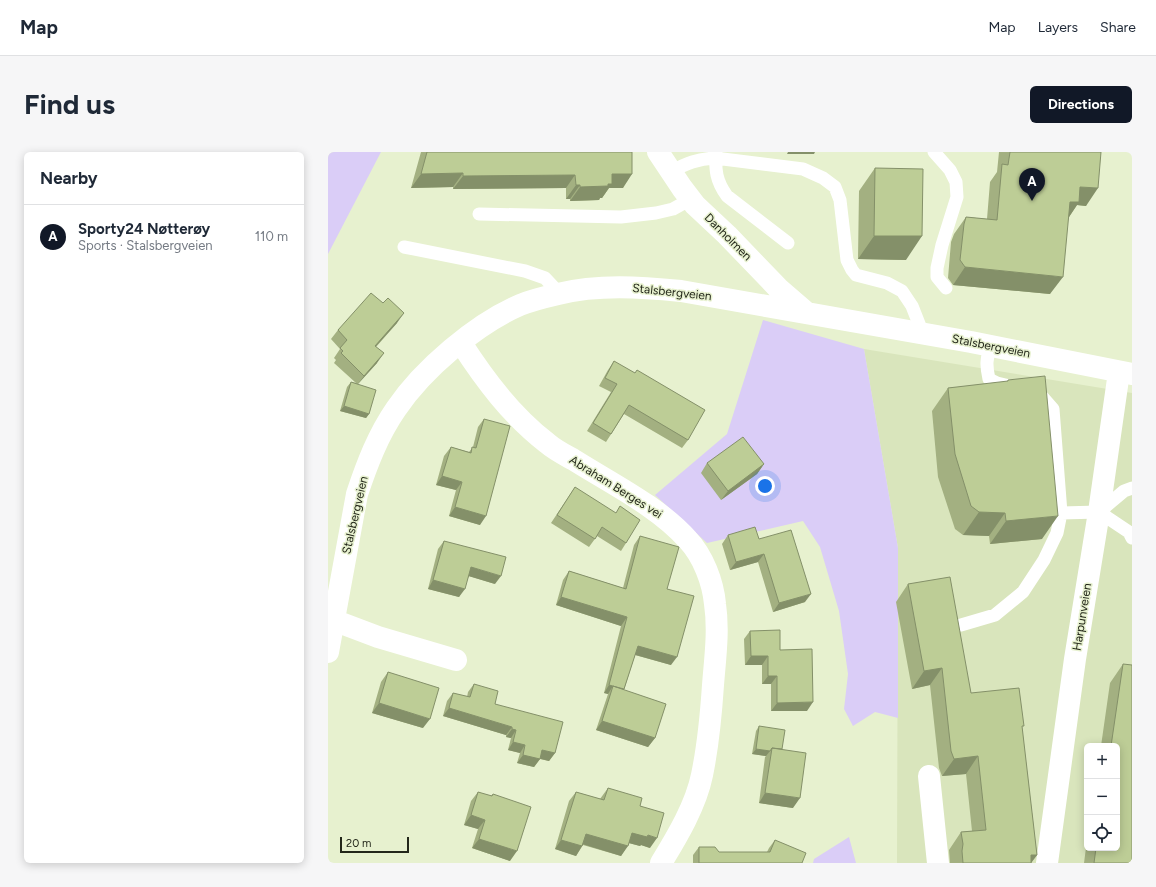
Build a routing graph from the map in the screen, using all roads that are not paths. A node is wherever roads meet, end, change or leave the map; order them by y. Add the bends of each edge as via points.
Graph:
1 (658, 152) edge
2 (934, 152) edge
3 (716, 155) edge
4 (671, 172) junction
5 (691, 200) junction
6 (479, 214) dead end
7 (788, 243) dead end
8 (404, 247) dead end
9 (946, 288) dead end
10 (559, 293) junction
11 (807, 313) junction
12 (923, 334) junction
13 (461, 343) junction
14 (991, 346) junction
15 (1126, 373) edge
16 (1132, 488) edge
17 (1099, 512) junction
18 (1061, 513) junction
19 (1132, 538) edge
20 (333, 620) junction
21 (961, 626) dead end
22 (328, 652) edge
23 (456, 660) dead end
24 (929, 776) dead end
25 (661, 863) edge
26 (938, 863) edge
27 (1047, 863) edge

1 - 4 street, Danholmen
2 - 9 lane via 950,170 956,182 956,197 937,268 937,277
3 - 4 lane via 684,164
3 - 7 lane via 716,175 727,196
3 - 12 lane via 803,169 835,187 840,200 847,260 852,270 856,275 887,283 902,291 912,306
4 - 5 street, Danholmen
5 - 6 lane via 673,210 621,217
5 - 11 street, Danholmen via 778,288
8 - 10 lane via 525,271 545,278
10 - 11 street, Stalsbergveien via 601,288 644,287
10 - 13 street, Stalsbergveien via 520,305 489,322
11 - 12 street, Stalsbergveien
12 - 14 street, Stalsbergveien
13 - 20 street, Stalsbergveien via 435,363 412,388 378,439 357,494
13 - 25 street, Abraham Berges vei via 482,376 524,424 548,444 660,513 689,540 702,560 713,587 717,631 710,725 702,777 678,836
14 - 15 street, Stalsbergveien
14 - 18 lane via 986,368 989,379 1040,393 1053,409
15 - 17 street, Harpunveien
16 - 17 lane via 1124,491
17 - 18 lane
17 - 19 lane via 1129,532
17 - 27 street, Harpunveien via 1075,659
18 - 21 lane via 1057,533 1044,560 1022,592 995,615
20 - 22 street, Stalsbergveien
20 - 23 street via 378,637
24 - 26 street

